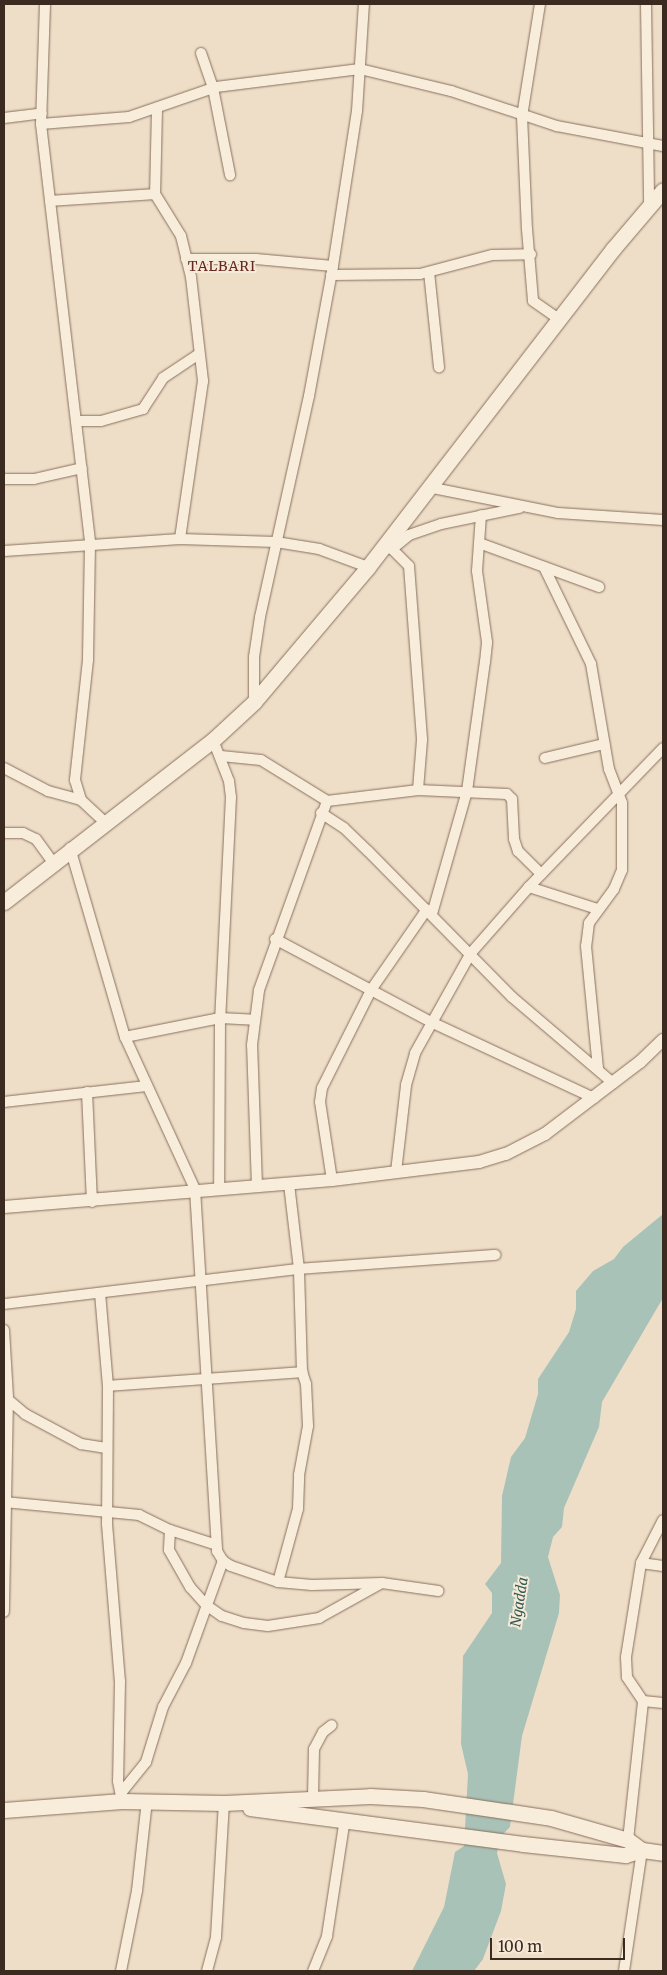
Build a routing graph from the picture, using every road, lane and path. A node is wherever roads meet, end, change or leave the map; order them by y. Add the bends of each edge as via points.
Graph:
1 (45, 4) edge
2 (364, 4) edge
3 (540, 4) edge
4 (646, 4) edge
5 (201, 53) dead end
6 (360, 69) junction
7 (213, 88) junction
8 (157, 109) junction
9 (42, 113) junction
10 (522, 116) junction
11 (4, 118) edge
12 (41, 124) junction
13 (649, 145) junction
14 (663, 146) edge
15 (230, 176) dead end
16 (663, 190) edge
17 (155, 194) junction
18 (50, 201) junction
19 (649, 205) junction
20 (531, 254) junction
21 (186, 259) junction
22 (332, 270) junction
23 (429, 272) junction
24 (560, 320) junction
25 (199, 354) junction
26 (439, 367) dead end
27 (76, 421) junction
28 (82, 468) junction
29 (4, 479) edge
30 (428, 487) junction
31 (526, 506) junction
32 (481, 516) junction
33 (663, 520) edge
34 (180, 539) junction
35 (276, 542) junction
36 (479, 543) junction
37 (90, 544) junction
38 (389, 547) junction
39 (4, 551) edge
40 (368, 567) junction
41 (544, 567) junction
42 (599, 587) dead end
43 (254, 702) junction
44 (213, 740) junction
45 (604, 744) junction
46 (663, 748) edge
47 (221, 756) junction
48 (545, 758) dead end
49 (4, 768) edge
50 (418, 790) junction
51 (466, 792) junction
52 (617, 794) junction
53 (81, 800) junction
54 (327, 801) junction
55 (321, 813) junction
56 (105, 822) junction
57 (4, 833) edge
58 (70, 848) junction
59 (53, 862) junction
60 (542, 874) junction
61 (528, 887) junction
62 (4, 902) edge
63 (597, 909) junction
64 (429, 912) junction
65 (275, 939) junction
66 (471, 953) junction
67 (370, 990) junction
68 (220, 1018) junction
69 (254, 1020) junction
70 (431, 1022) junction
71 (125, 1037) junction
72 (663, 1040) edge
73 (598, 1068) junction
74 (613, 1083) junction
75 (146, 1086) junction
76 (87, 1092) junction
77 (594, 1098) junction
78 (4, 1102) edge
79 (396, 1172) junction
80 (332, 1180) junction
81 (289, 1184) junction
82 (257, 1186) junction
83 (218, 1188) junction
84 (195, 1189) junction
85 (92, 1202) junction
86 (4, 1207) edge
87 (496, 1255) dead end
88 (299, 1269) junction
89 (200, 1280) junction
90 (100, 1293) junction
91 (4, 1304) edge
92 (4, 1330) edge
93 (302, 1372) junction
94 (205, 1379) junction
95 (108, 1386) junction
96 (6, 1397) edge
97 (106, 1448) junction
98 (5, 1502) edge
99 (108, 1510) junction
100 (663, 1520) edge
101 (170, 1530) junction
102 (214, 1544) junction
103 (223, 1561) junction
104 (641, 1563) junction
105 (663, 1566) edge
106 (278, 1582) junction
107 (382, 1583) junction
108 (438, 1591) dead end
109 (206, 1605) junction
110 (4, 1612) edge
111 (644, 1700) junction
112 (663, 1703) edge
113 (332, 1725) dead end
114 (121, 1797) junction
115 (313, 1797) junction
116 (147, 1801) junction
117 (224, 1803) junction
118 (4, 1810) edge
119 (345, 1819) junction
120 (628, 1840) junction
121 (642, 1850) junction
122 (663, 1853) edge
123 (121, 1971) edge
124 (208, 1971) edge
125 (313, 1971) edge
126 (624, 1971) edge

1 - 9 street
2 - 6 street
3 - 10 street
4 - 13 street
5 - 7 street
6 - 7 street
6 - 10 street via 451,91
6 - 22 street via 357,111
7 - 8 street
7 - 15 street
8 - 12 street via 129,117
8 - 17 street
9 - 11 street
9 - 12 street
10 - 13 street
10 - 20 street via 526,229
12 - 18 street
13 - 14 street
13 - 19 street
16 - 19 main road
17 - 18 street
17 - 21 street via 181,236
18 - 27 street
19 - 24 main road
20 - 23 street via 492,255
20 - 24 street via 533,301
21 - 22 street via 256,259
21 - 25 street via 191,277
22 - 23 street
22 - 35 street via 309,396
23 - 26 street
24 - 30 main road
25 - 27 street via 163,378 143,409 101,421
25 - 34 street via 203,381 201,409
27 - 28 street
28 - 29 street via 34,479
28 - 37 street
30 - 31 street
30 - 38 main road
31 - 32 street
31 - 33 street via 558,513
32 - 36 street
32 - 38 street via 409,535
34 - 35 street
34 - 37 street
35 - 40 street via 319,549
35 - 43 street via 254,658
36 - 41 street
36 - 51 street via 477,571 487,642
37 - 39 street
37 - 53 street via 88,660 76,770
38 - 40 main road
38 - 50 street via 408,566 422,740
40 - 43 main road
41 - 42 street
41 - 45 street via 591,664
43 - 44 main road
44 - 47 street
44 - 56 main road
45 - 48 street
45 - 52 street
46 - 52 street
47 - 54 street via 261,760
47 - 68 street via 231,797
49 - 53 street via 48,791
50 - 51 street
50 - 54 street
51 - 60 street via 500,793 512,799 514,839 518,851
51 - 64 street
52 - 60 street
52 - 63 street via 622,803 624,823 622,870 614,889
53 - 56 street
54 - 55 street
55 - 64 street via 344,828
55 - 65 street
56 - 58 main road
57 - 59 street via 23,833 36,839
58 - 59 main road
58 - 71 street
59 - 62 main road
60 - 61 street
61 - 63 street
61 - 66 street
63 - 73 street via 589,923 586,946
64 - 66 street
64 - 67 street
65 - 67 street
65 - 69 street via 259,990
66 - 70 street
66 - 73 street via 532,1015
67 - 70 street
67 - 80 street via 322,1088 320,1102
68 - 69 street
68 - 71 street
68 - 83 street
69 - 82 street
70 - 77 street
70 - 79 street via 415,1053 406,1085
71 - 75 street
72 - 74 street
73 - 74 street
74 - 77 street
75 - 76 street
75 - 84 street
76 - 78 street
76 - 85 street
77 - 79 street via 545,1134 506,1154 480,1162
79 - 80 street
80 - 81 street
81 - 82 street
81 - 88 street
82 - 83 street
83 - 84 street
84 - 85 street
84 - 89 street
85 - 86 street
87 - 88 street
88 - 89 street
88 - 93 street
89 - 90 street
89 - 94 street
90 - 91 street
90 - 95 street
92 - 96 street
93 - 94 street
93 - 106 street via 308,1405 308,1440 299,1475 294,1526
94 - 95 street
94 - 102 street
95 - 97 street
96 - 97 street via 25,1414 82,1444
96 - 98 street
97 - 99 street
98 - 99 street
98 - 110 street
99 - 101 street via 139,1515
99 - 114 street via 120,1681
100 - 104 street
101 - 102 street
101 - 109 street via 172,1555 190,1587
102 - 103 street
103 - 106 street
103 - 109 street
104 - 105 street
104 - 111 street via 626,1657 627,1677
106 - 107 street via 312,1585
107 - 108 street
107 - 109 street via 319,1618 294,1623 268,1626 244,1623 222,1616
109 - 114 street via 186,1664 163,1707 146,1762
111 - 112 street
111 - 120 street
113 - 115 street via 323,1732 314,1749
114 - 116 main road
114 - 118 main road
115 - 117 main road
115 - 120 main road via 423,1799 525,1814
116 - 117 main road
116 - 123 street via 137,1891
117 - 119 main road
117 - 124 street via 216,1937
119 - 121 main road via 625,1855
119 - 125 street via 327,1936
120 - 121 main road
121 - 122 main road
121 - 126 street

